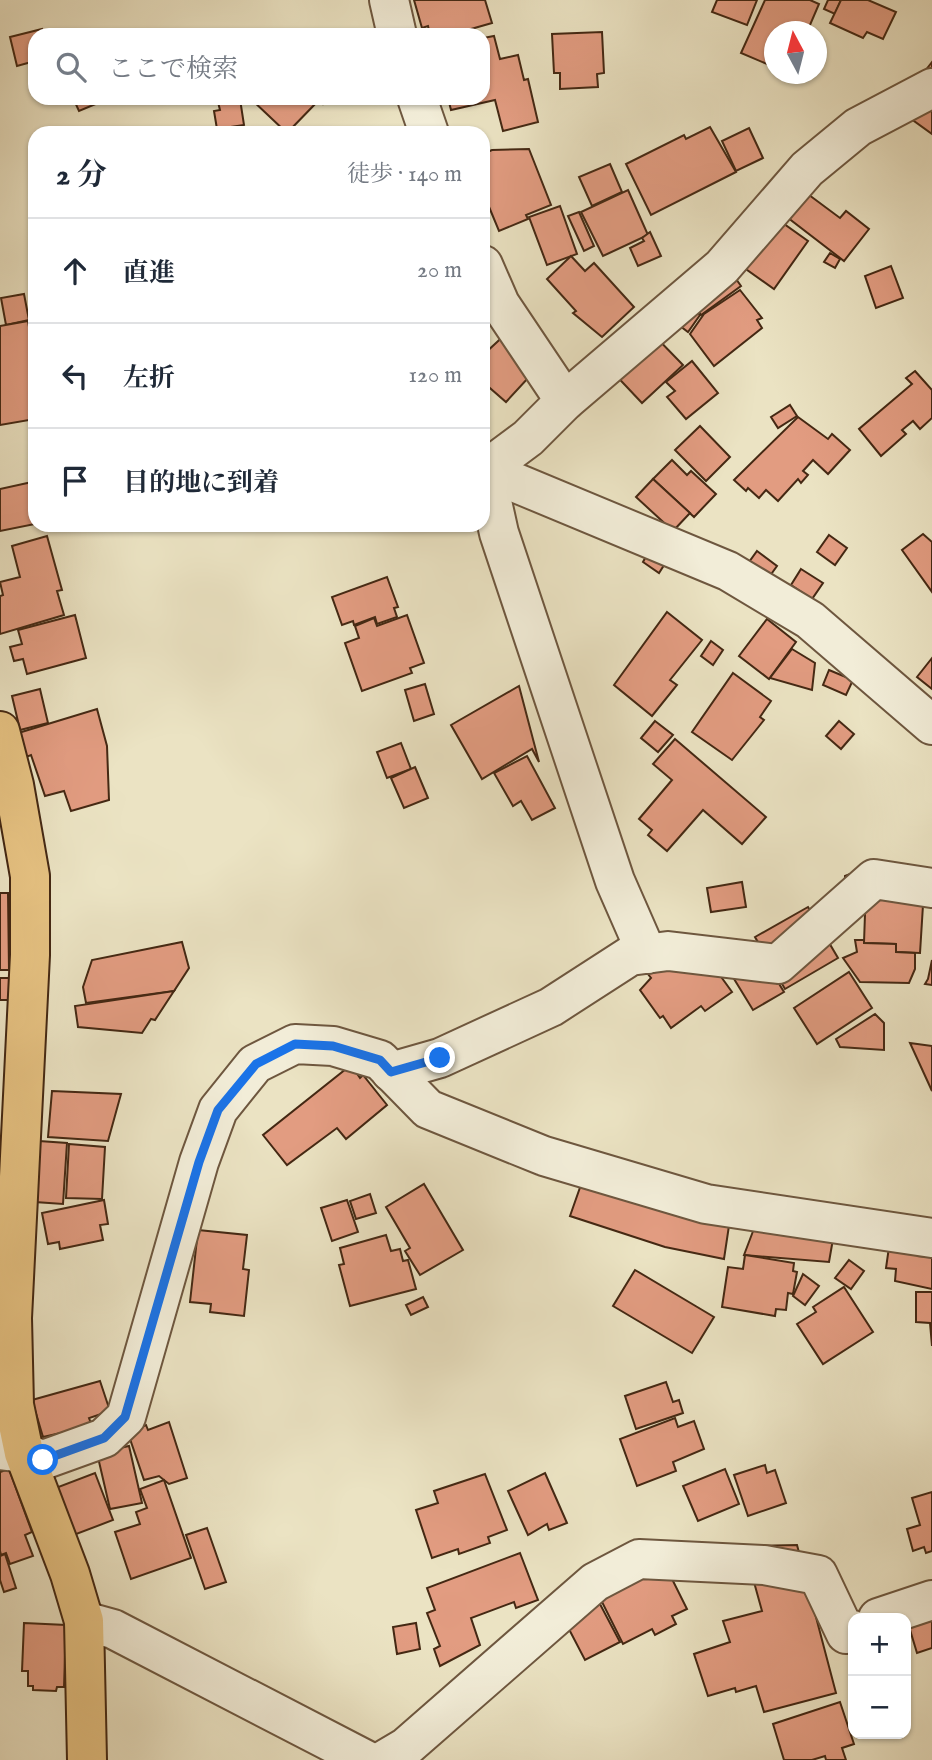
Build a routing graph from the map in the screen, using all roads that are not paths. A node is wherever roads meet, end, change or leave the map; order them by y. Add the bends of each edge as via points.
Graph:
1 (389, 0) edge
2 (395, 28) edge
3 (932, 88) edge
4 (419, 105) edge
5 (427, 126) edge
6 (490, 281) edge
7 (565, 401) junction
8 (490, 466) edge
9 (490, 472) edge
10 (490, 492) edge
11 (932, 725) edge
12 (0, 730) edge
13 (932, 888) edge
14 (648, 954) junction
15 (391, 1072) junction
16 (932, 1238) edge
17 (12, 1451) edge
18 (932, 1600) edge
19 (893, 1613) edge
20 (84, 1621) junction
21 (848, 1633) edge
22 (87, 1760) edge
23 (366, 1760) edge
24 (384, 1760) edge

1 - 2 street
3 - 7 street via 858,127 807,169 722,268
4 - 5 street
6 - 7 street via 500,304
7 - 8 street via 528,438
9 - 11 street via 728,570 810,620
10 - 14 street via 499,533 615,881
12 - 17 main road via 30,876 12,1318
13 - 14 street via 873,879 778,964 668,951
14 - 15 street via 630,956 538,1013 440,1058
15 - 16 street via 428,1109 544,1156 705,1204
15 - 17 street via 380,1060 333,1046 295,1044 256,1064 218,1110 213,1123 125,1417 104,1438 43,1460
17 - 20 main road via 70,1574
18 - 19 street
20 - 22 main road
20 - 23 street via 113,1629
21 - 24 street via 818,1575 764,1565 639,1559 595,1582 406,1747

